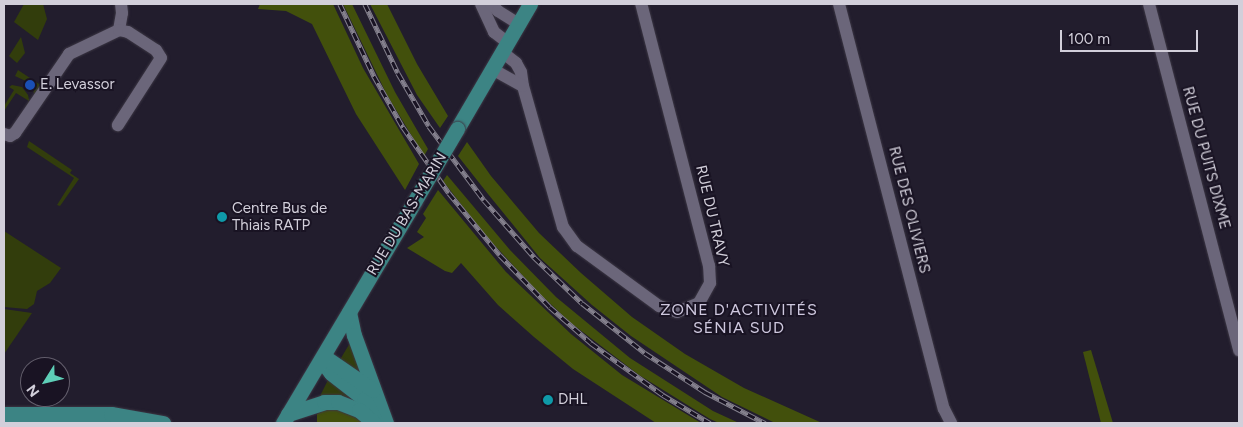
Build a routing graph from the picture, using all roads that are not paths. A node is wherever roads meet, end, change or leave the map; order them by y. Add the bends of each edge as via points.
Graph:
1 (121, 4) edge
2 (481, 4) edge
3 (491, 4) edge
4 (530, 4) edge
5 (641, 4) edge
6 (839, 4) edge
7 (1149, 4) edge
8 (519, 24) junction
9 (119, 30) junction
10 (504, 47) junction
11 (492, 69) junction
12 (523, 86) junction
13 (118, 125) dead end
14 (10, 134) edge
15 (349, 312) junction
16 (1239, 350) edge
17 (320, 360) junction
18 (373, 390) junction
19 (4, 414) edge
20 (285, 418) edge
21 (163, 423) edge
22 (375, 423) edge
23 (386, 423) edge
24 (951, 423) edge

1 - 9 street
2 - 10 street, RUE DU TRAVY
3 - 8 street
4 - 8 main road, RUE DU BAS-MARIN
5 - 12 street, RUE DU TRAVY via 709,266 710,283 699,303 678,312 659,306 572,240 562,227
6 - 24 street, RUE DES OLIVIERS via 944,409
7 - 16 street, RUE DU PUITS DIXME
8 - 10 main road, RUE DU BAS-MARIN
9 - 13 street via 128,32 156,50 161,58
9 - 14 street via 69,54
10 - 11 main road, RUE DU BAS-MARIN
10 - 12 street, RUE DU TRAVY via 519,68
11 - 12 street
11 - 15 main road, RUE DU BAS-MARIN, bridge
15 - 17 main road, RUE DU BAS-MARIN
15 - 18 main road
17 - 18 main road via 329,360
17 - 20 main road, RUE DU BAS-MARIN
17 - 22 main road via 364,399
18 - 23 main road
19 - 21 main road via 111,414
20 - 22 main road via 324,402 338,402 359,410

